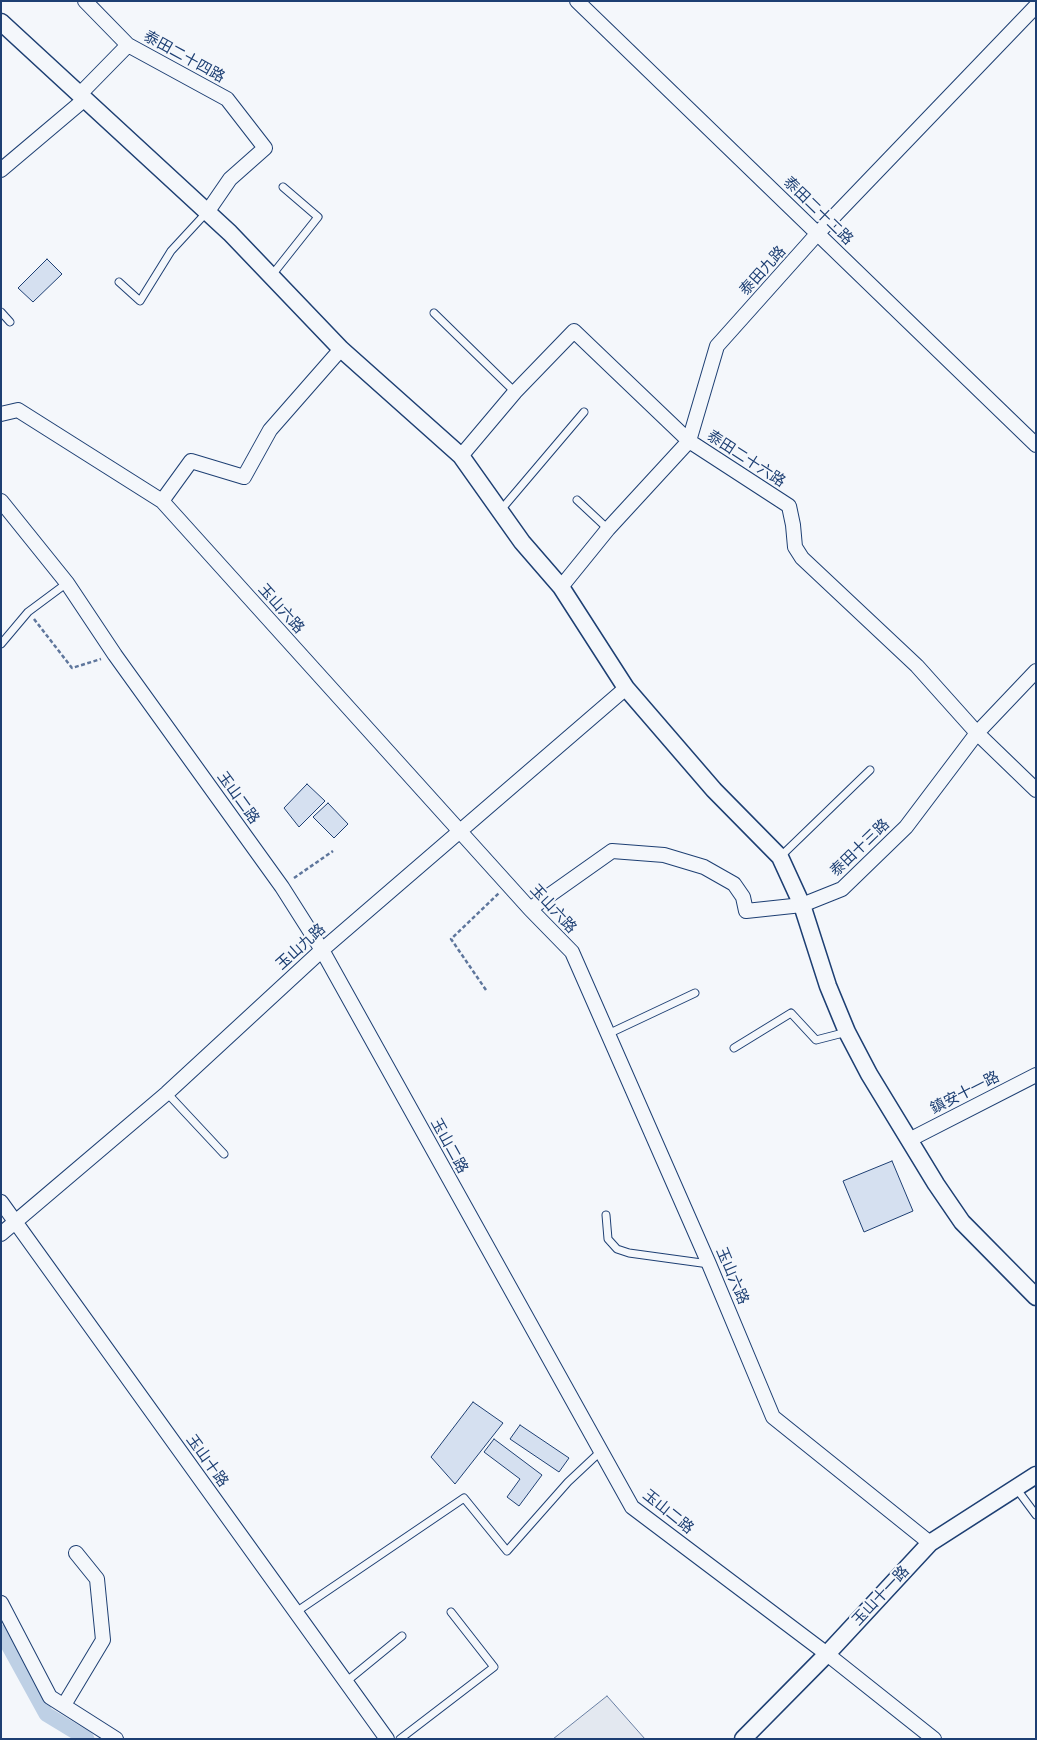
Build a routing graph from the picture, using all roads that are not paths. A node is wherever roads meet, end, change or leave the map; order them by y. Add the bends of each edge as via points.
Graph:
1 (85, 1) edge
2 (577, 1) edge
3 (1036, 6) edge
4 (1, 22) edge
5 (128, 45) junction
6 (83, 96) junction
7 (1, 170) edge
8 (283, 187) dead end
9 (208, 211) junction
10 (818, 233) junction
11 (272, 275) junction
12 (119, 282) dead end
13 (1, 312) edge
14 (434, 313) dead end
15 (10, 322) dead end
16 (341, 349) junction
17 (515, 392) junction
18 (584, 412) dead end
19 (1, 414) edge
20 (689, 441) junction
21 (1036, 445) edge
22 (461, 456) junction
23 (577, 500) dead end
24 (1, 501) edge
25 (162, 501) junction
26 (499, 512) junction
27 (608, 529) junction
28 (67, 583) junction
29 (561, 586) junction
30 (1, 644) edge
31 (1036, 671) edge
32 (626, 688) junction
33 (977, 733) junction
34 (870, 770) dead end
35 (1036, 790) edge
36 (459, 831) junction
37 (780, 857) junction
38 (802, 905) junction
39 (530, 909) junction
40 (322, 950) junction
41 (695, 992) dead end
42 (847, 1032) junction
43 (608, 1034) junction
44 (734, 1048) dead end
45 (1036, 1075) edge
46 (167, 1093) junction
47 (909, 1140) junction
48 (224, 1154) dead end
49 (1, 1202) edge
50 (606, 1215) dead end
51 (15, 1222) junction
52 (1, 1234) edge
53 (709, 1264) junction
54 (1036, 1297) edge
55 (600, 1452) junction
56 (1036, 1475) edge
57 (1016, 1488) junction
58 (1036, 1515) edge
59 (930, 1543) junction
60 (76, 1553) dead end
61 (1, 1602) edge
62 (296, 1612) junction
63 (451, 1612) dead end
64 (402, 1636) dead end
65 (827, 1654) junction
66 (347, 1681) junction
67 (64, 1705) junction
68 (116, 1739) edge
69 (387, 1739) edge
70 (400, 1739) edge
71 (743, 1739) edge
72 (934, 1739) edge

1 - 5 street, 泰田二十四路
2 - 10 street, 泰田二十二路
3 - 10 street, 泰田九路
4 - 6 street
5 - 6 street
5 - 9 street, 泰田二十四路 via 226,99 265,148 230,178
6 - 7 street
6 - 9 street
8 - 11 lane via 318,217
9 - 11 street
9 - 12 lane via 171,251 140,300
10 - 20 street, 泰田九路 via 717,346
10 - 21 street, 泰田二十二路
11 - 16 street
13 - 15 lane
14 - 17 lane
16 - 22 street
16 - 25 street via 270,430 244,477 191,461
17 - 20 street, 泰田二十六路 via 574,331
17 - 22 street, 泰田二十六路
18 - 26 lane
19 - 25 street, 玉山六路 via 18,410
20 - 27 street, 泰田九路
20 - 33 street, 泰田二十六路 via 789,506 795,547 802,558 917,666
22 - 26 street
23 - 27 lane
24 - 28 street, 玉山二路
25 - 36 street, 玉山六路
26 - 29 street
27 - 29 street, 泰田九路
28 - 30 lane via 28,612
28 - 40 street, 玉山二路 via 282,887
29 - 32 street
31 - 33 street, 泰田十三路
32 - 36 street, 玉山九路
32 - 37 street via 714,790
33 - 35 street, 泰田二十六路
33 - 38 street, 泰田十三路 via 906,827 842,889
34 - 37 lane
36 - 39 street, 玉山六路
36 - 40 street, 玉山九路
37 - 38 street
38 - 39 street, 泰田十三路 via 746,911 743,897 734,884 704,867 664,855 612,852
38 - 42 street via 828,986
39 - 43 street, 玉山六路 via 572,952
40 - 46 street, 玉山九路
40 - 55 street, 玉山二路
41 - 43 lane
42 - 44 lane via 816,1040 792,1013
42 - 47 street
43 - 53 street, 玉山六路
45 - 47 street, 鎮安十一路
46 - 48 lane
46 - 51 street, 玉山九路
47 - 54 street via 962,1222
49 - 51 street, 玉山十路
50 - 53 lane via 608,1239 617,1249
51 - 52 street, 玉山九路
51 - 62 street, 玉山十路
53 - 59 street, 玉山六路 via 773,1417
55 - 62 lane via 568,1482 507,1551 464,1498
55 - 65 street, 玉山二路 via 632,1507
56 - 57 street, 玉山十一路
57 - 58 lane
57 - 59 street, 玉山十一路
59 - 65 street, 玉山十一路
60 - 67 street via 96,1579 103,1640
61 - 67 street via 50,1697
62 - 66 street, 玉山十路
63 - 70 lane via 494,1667
64 - 66 lane
65 - 71 street, 玉山十一路
65 - 72 street, 玉山二路
66 - 69 street, 玉山十路
67 - 68 street

